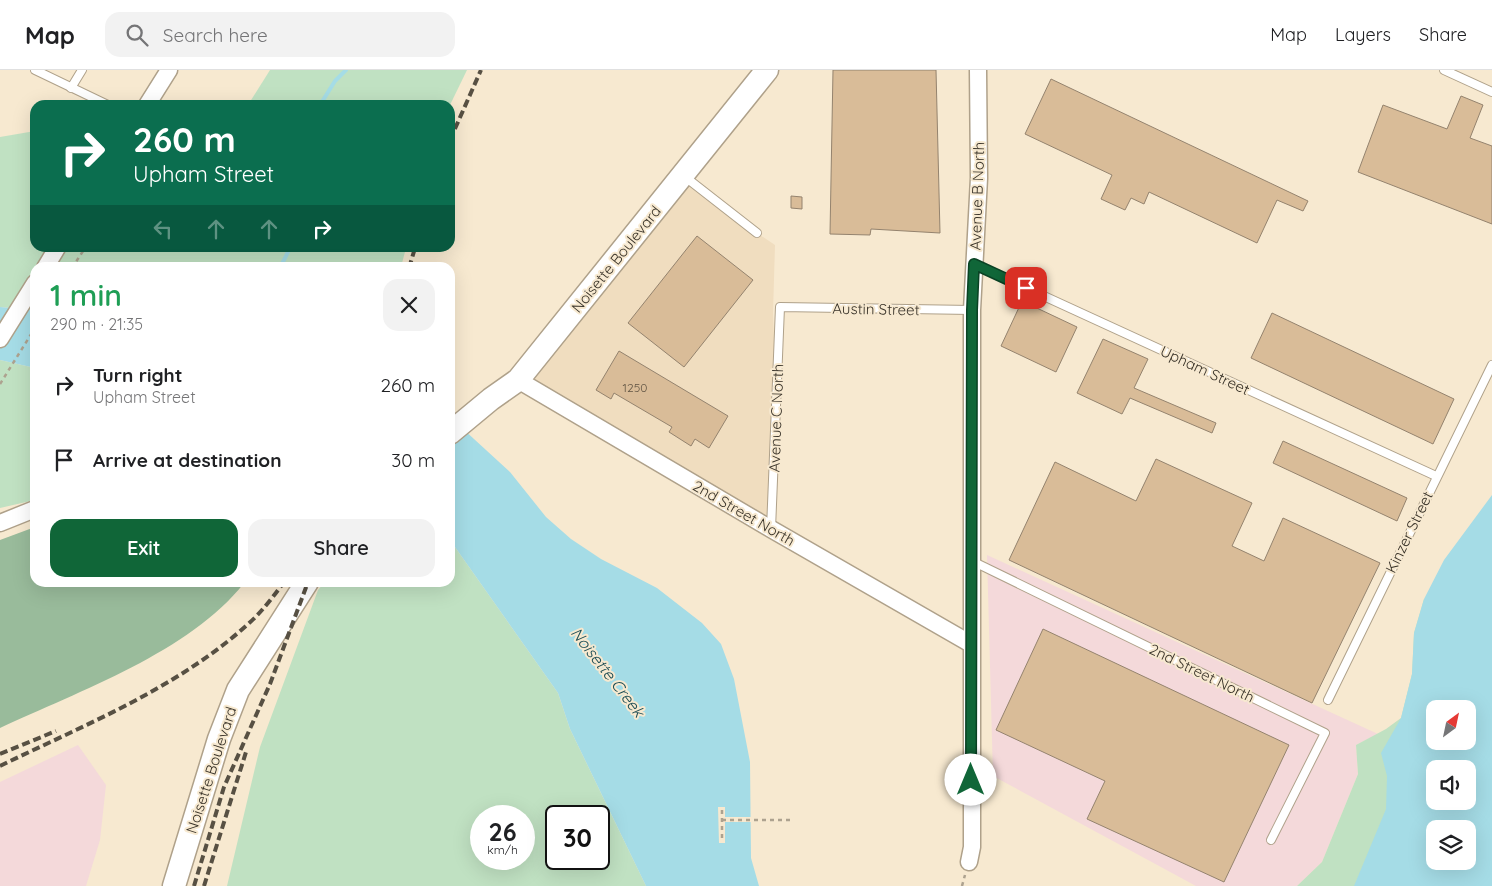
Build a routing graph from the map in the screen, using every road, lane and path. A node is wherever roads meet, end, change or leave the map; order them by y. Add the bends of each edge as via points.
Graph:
1 (34, 70) edge
2 (82, 70) edge
3 (169, 70) edge
4 (766, 70) edge
5 (978, 70) edge
6 (1444, 70) edge
7 (71, 88) junction
8 (1492, 92) edge
9 (97, 100) edge
10 (150, 100) edge
11 (684, 176) junction
12 (757, 234) dead end
13 (974, 264) junction
14 (30, 291) edge
15 (780, 307) joint
16 (972, 310) junction
17 (30, 336) edge
18 (0, 339) edge
19 (1492, 365) edge
20 (518, 380) junction
21 (0, 384) edge
22 (455, 428) edge
23 (1436, 476) junction
24 (30, 511) edge
25 (0, 523) edge
26 (771, 529) junction
27 (972, 561) junction
28 (304, 587) edge
29 (971, 644) junction
30 (1328, 700) dead end
31 (722, 810) dead end
32 (722, 820) junction
33 (791, 820) dead end
34 (722, 840) dead end
35 (1271, 840) dead end
36 (969, 862) dead end
37 (174, 886) edge

1 - 7 lane
2 - 7 lane
3 - 10 street
4 - 11 street, Noisette Boulevard
5 - 13 street, Avenue B North via 979,178
6 - 8 lane
7 - 9 lane
11 - 12 lane
11 - 20 street, Noisette Boulevard
13 - 16 street, Avenue B North
13 - 23 lane, Upham Street
14 - 18 street
15 - 16 lane, Austin Street
15 - 26 lane, Avenue C North
16 - 27 street, Avenue B North
17 - 21 path
19 - 23 lane, Kinzer Street
20 - 22 street, Noisette Boulevard
20 - 26 street, 2nd Street North
23 - 30 lane, Kinzer Street
24 - 25 street
26 - 29 street, 2nd Street North
27 - 29 street, Avenue B North
27 - 35 lane, 2nd Street North via 1325,733
28 - 37 street, Noisette Boulevard via 238,690 219,739
29 - 36 street, Avenue B North via 972,848
31 - 32 path
32 - 33 path
32 - 34 path

